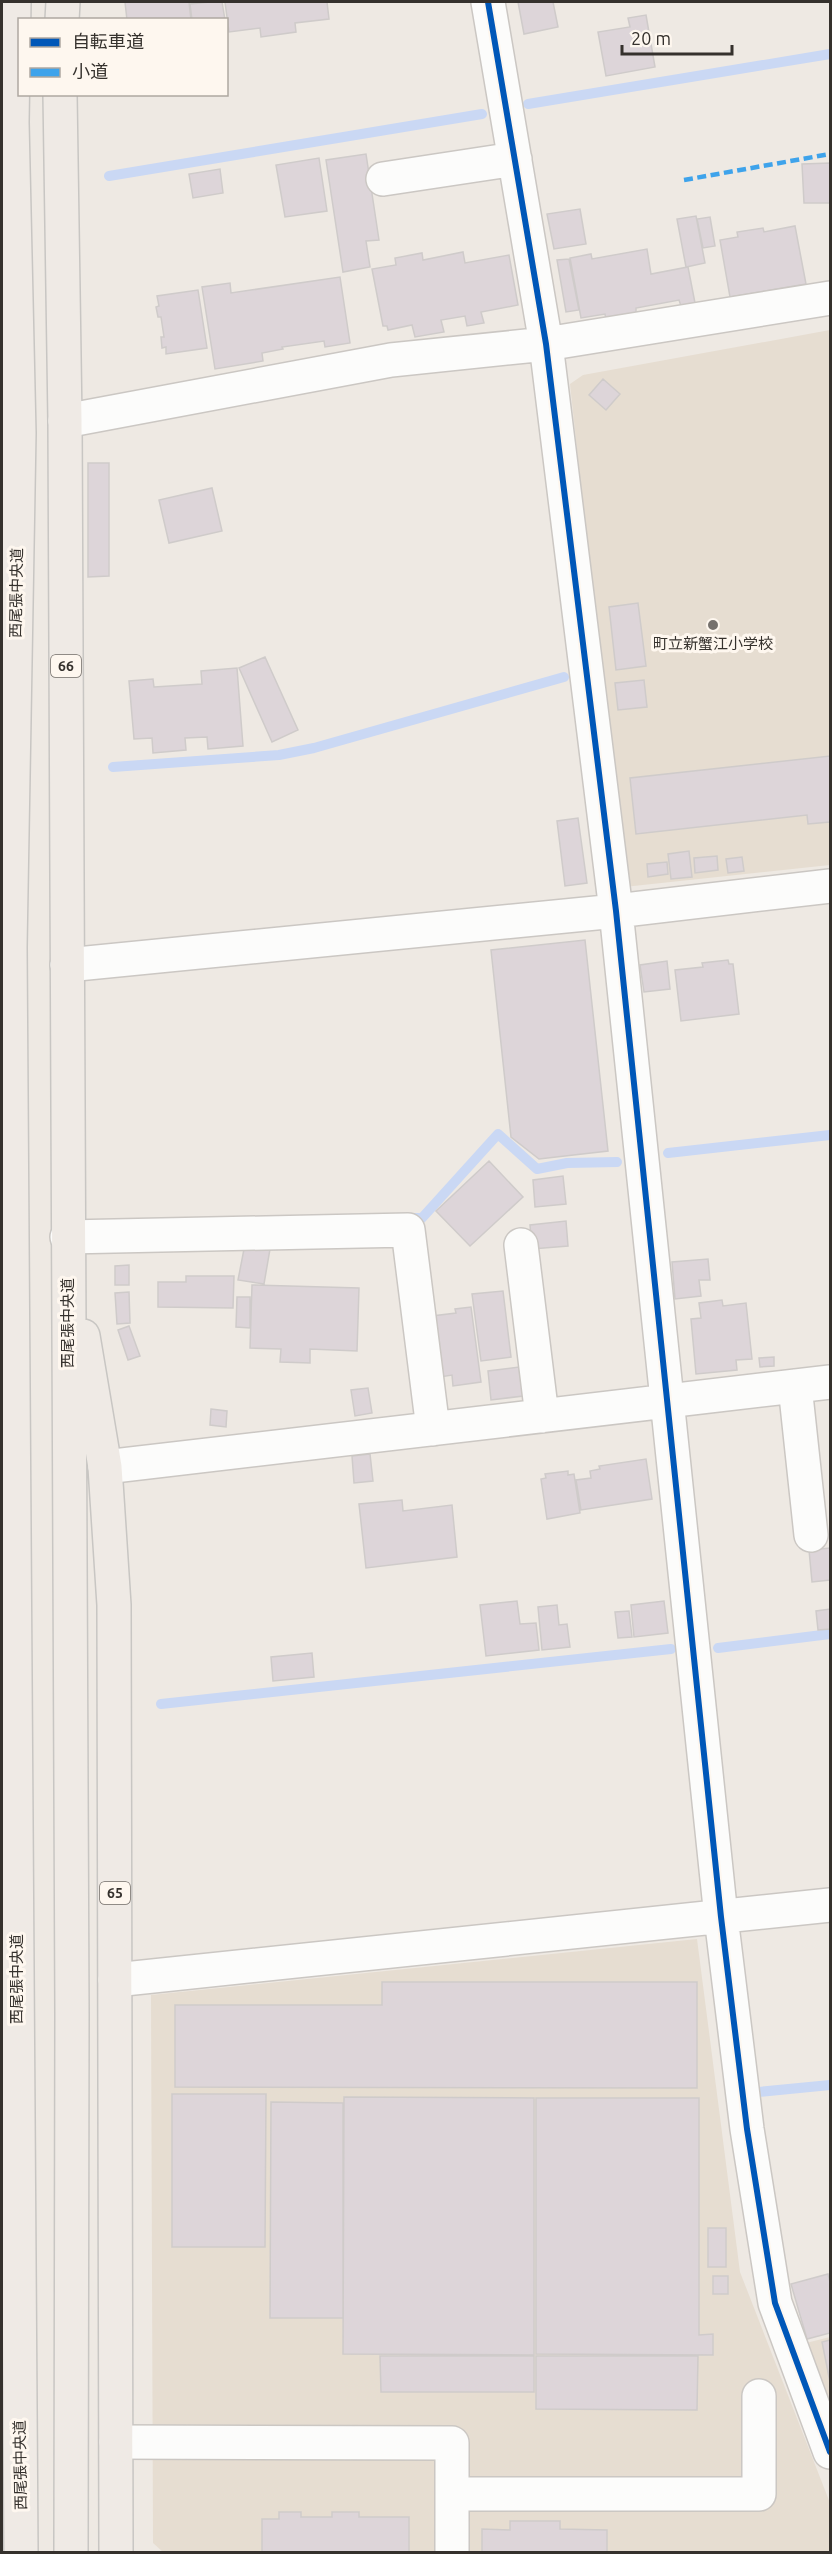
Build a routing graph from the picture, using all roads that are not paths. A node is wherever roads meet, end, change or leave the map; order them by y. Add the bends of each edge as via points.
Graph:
1 (14, 2) edge
2 (63, 2) edge
3 (488, 2) edge
4 (62, 18) edge
5 (60, 96) edge
6 (515, 159) junction
7 (383, 179) dead end
8 (828, 293) edge
9 (546, 344) junction
10 (65, 421) junction
11 (10, 435) edge
12 (831, 886) edge
13 (616, 911) junction
14 (6, 947) edge
15 (67, 965) junction
16 (67, 1237) junction
17 (521, 1245) dead end
18 (7, 1250) edge
19 (2, 1340) edge
20 (831, 1382) edge
21 (795, 1386) junction
22 (668, 1402) junction
23 (542, 1416) junction
24 (433, 1429) junction
25 (105, 1467) junction
26 (811, 1535) dead end
27 (831, 1905) edge
28 (721, 1917) junction
29 (115, 1980) junction
30 (759, 2396) dead end
31 (116, 2442) junction
32 (831, 2452) edge
33 (452, 2494) junction
34 (21, 2553) edge
35 (71, 2553) edge
36 (116, 2553) edge
37 (452, 2553) edge

1 - 11 main road, 西尾張中央道
2 - 4 main road
3 - 6 street
5 - 10 main road, 西尾張中央道 / 66
6 - 7 street
6 - 9 street
8 - 9 street
9 - 10 street via 391,360
9 - 13 street
10 - 11 main road
10 - 15 main road, 西尾張中央道 / 66
11 - 14 main road, 西尾張中央道
12 - 13 street
13 - 15 street
13 - 22 street
14 - 18 main road, 西尾張中央道
15 - 16 main road, 西尾張中央道 / 66
16 - 24 street via 408,1230
16 - 25 main road, 65
16 - 35 main road, 西尾張中央道
17 - 23 street
18 - 19 main road
18 - 34 main road, 西尾張中央道
20 - 21 street
21 - 22 street
21 - 26 street
22 - 23 street
22 - 28 street
23 - 24 street
24 - 25 street
25 - 29 main road, 65 via 114,1605
27 - 28 street
28 - 29 street
28 - 32 street via 747,2128 775,2303
29 - 31 main road, 65
30 - 33 street via 759,2494
31 - 33 street via 452,2443
31 - 36 main road, 65
33 - 37 street

